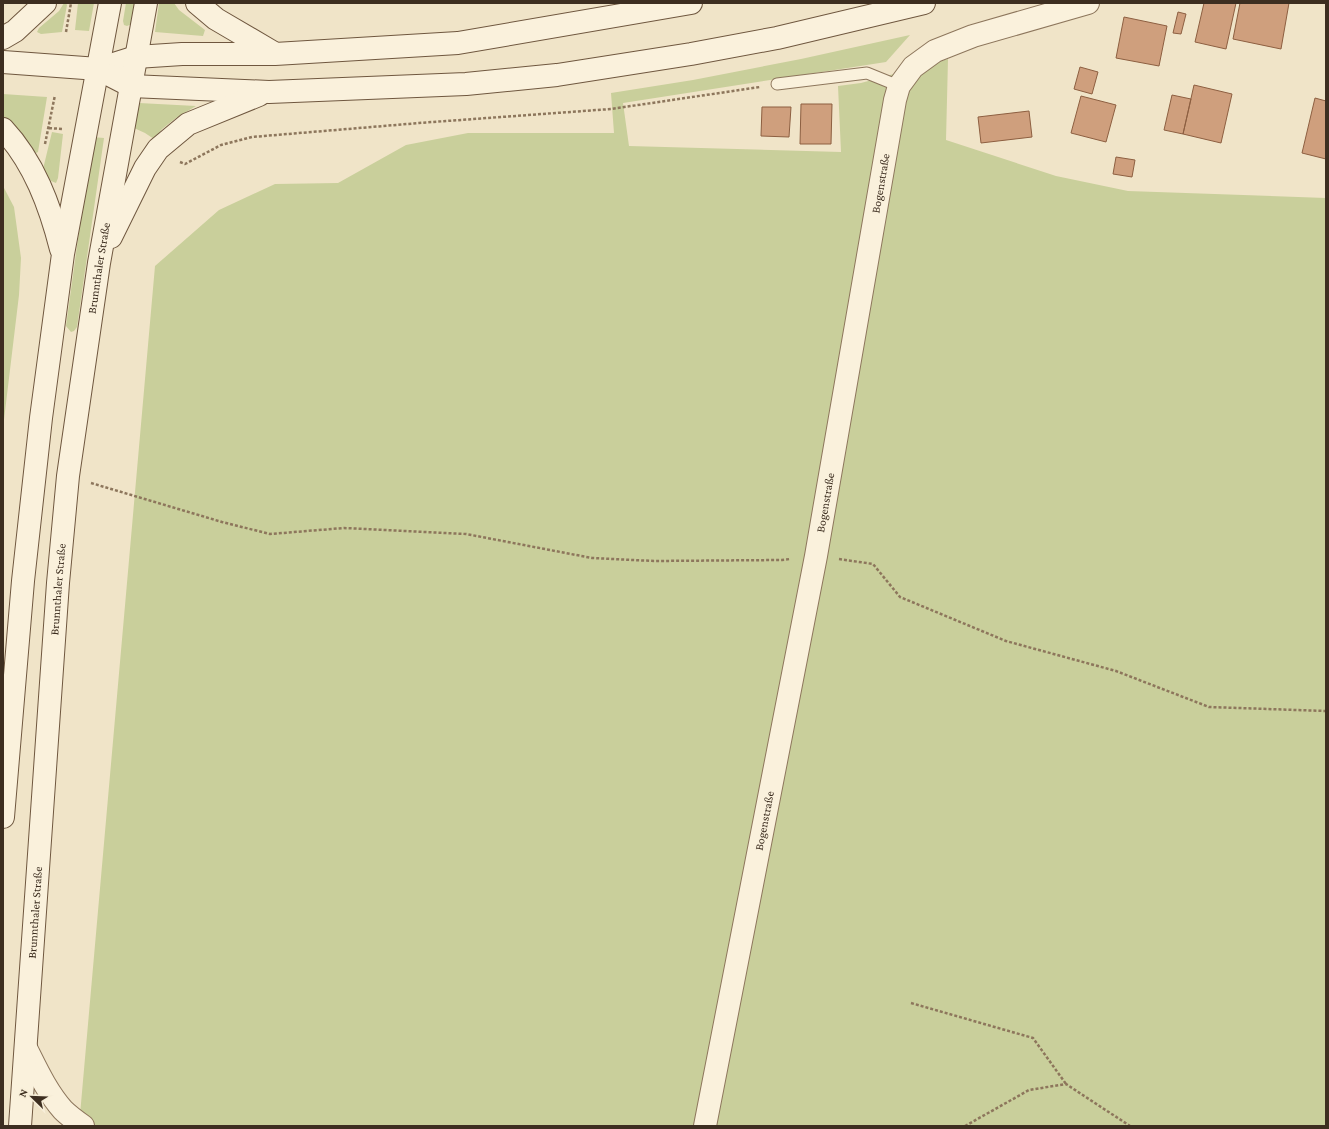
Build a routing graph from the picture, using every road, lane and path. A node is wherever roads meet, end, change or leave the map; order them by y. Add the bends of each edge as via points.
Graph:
1 (46, 3) edge
2 (71, 3) edge
3 (110, 3) edge
4 (146, 3) edge
5 (197, 3) edge
6 (691, 3) edge
7 (924, 3) edge
8 (1088, 3) edge
9 (66, 32) dead end
10 (3, 38) edge
11 (274, 54) junction
12 (136, 57) junction
13 (3, 62) edge
14 (98, 69) junction
15 (777, 84) joint
16 (131, 86) junction
17 (899, 86) junction
18 (269, 92) junction
19 (55, 95) dead end
20 (3, 129) edge
21 (62, 129) dead end
22 (174, 160) dead end
23 (63, 254) junction
24 (99, 263) junction
25 (68, 476) junction
26 (816, 556) junction
27 (1326, 711) edge
28 (3, 818) edge
29 (911, 1003) dead end
30 (26, 1048) junction
31 (1066, 1084) junction
32 (20, 1126) edge
33 (83, 1126) edge
34 (705, 1126) edge
35 (965, 1126) edge
36 (1130, 1126) edge

1 - 10 main road via 15,31
2 - 9 path
3 - 14 main road
4 - 12 main road, Brunnthaler Straße
5 - 11 main road via 216,19
6 - 11 main road via 458,43
7 - 18 main road via 777,38 557,75 466,84
8 - 17 main road, Bogenstraße via 973,36 935,50 913,67
11 - 12 main road
12 - 14 main road
12 - 16 main road, Brunnthaler Straße
13 - 14 main road
14 - 16 main road
14 - 23 main road
15 - 17 lane via 867,73
15 - 22 path via 611,109 252,137 221,145 185,164
16 - 18 main road
16 - 24 main road, Brunnthaler Straße
17 - 26 main road, Bogenstraße
18 - 24 main road via 188,124 158,149 145,168
19 - 21 path via 49,128
20 - 23 main road via 33,170 53,220
23 - 28 main road via 24,573
24 - 25 main road, Brunnthaler Straße
25 - 26 path via 270,534 344,528 466,534 592,558 654,561 782,560
25 - 30 main road, Brunnthaler Straße via 58,584
26 - 27 path via 873,564 900,597 1006,641 1116,671 1209,706
26 - 34 main road, Bogenstraße
29 - 31 path via 1033,1038
30 - 32 main road, Brunnthaler Straße
30 - 33 main road via 50,1093 64,1111
31 - 35 path via 1029,1090
31 - 36 path

